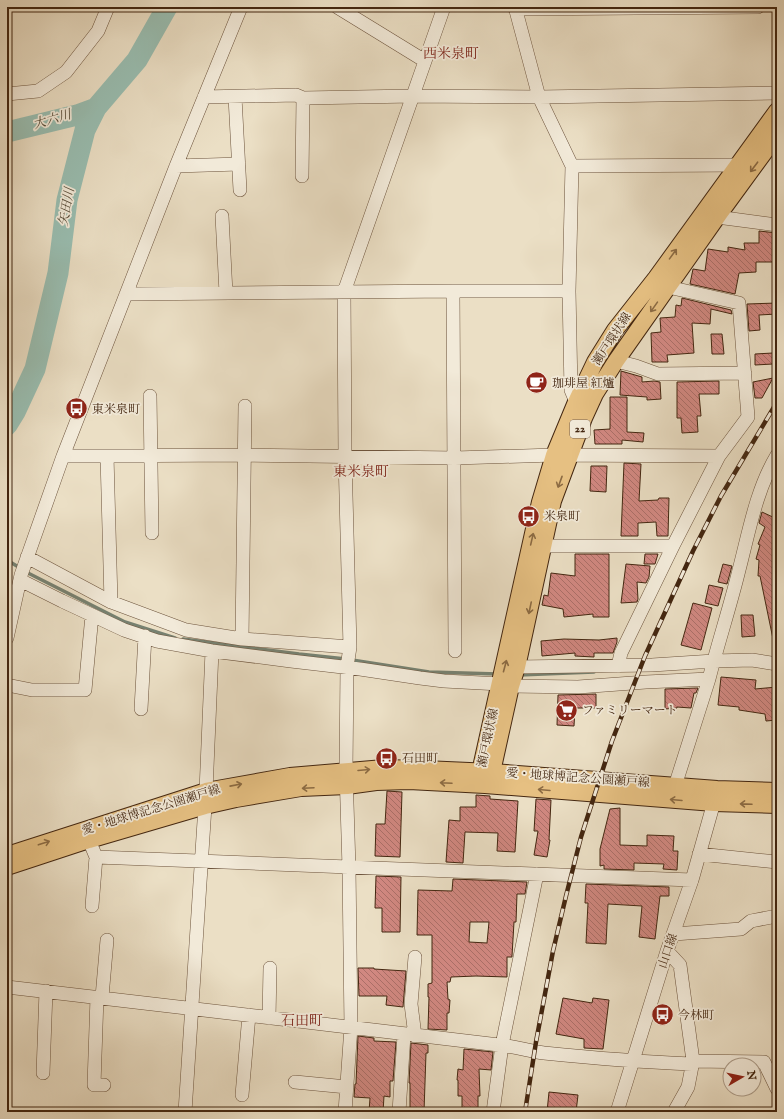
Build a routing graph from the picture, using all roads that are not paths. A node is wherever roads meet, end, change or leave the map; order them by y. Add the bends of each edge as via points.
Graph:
1 (108, 7) edge
2 (240, 7) edge
3 (337, 7) edge
4 (444, 7) edge
5 (738, 7) edge
6 (758, 7) edge
7 (515, 8) edge
8 (352, 11) edge
9 (425, 61) junction
10 (777, 93) edge
11 (7, 94) edge
12 (413, 96) junction
13 (204, 97) junction
14 (235, 97) junction
15 (538, 97) junction
16 (303, 98) junction
17 (777, 111) edge
18 (777, 135) edge
19 (772, 151) edge
20 (238, 164) junction
21 (739, 164) junction
22 (176, 166) junction
23 (572, 166) junction
24 (302, 176) dead end
25 (240, 190) dead end
26 (222, 216) dead end
27 (717, 217) junction
28 (777, 225) edge
29 (668, 287) junction
30 (453, 291) junction
31 (568, 291) junction
32 (344, 292) junction
33 (226, 293) junction
34 (126, 294) junction
35 (616, 361) junction
36 (745, 373) junction
37 (150, 396) dead end
38 (576, 402) junction
39 (245, 406) dead end
40 (244, 455) junction
41 (562, 455) junction
42 (777, 455) edge
43 (63, 456) junction
44 (106, 456) junction
45 (151, 456) junction
46 (719, 456) junction
47 (345, 457) junction
48 (455, 458) junction
49 (152, 533) dead end
50 (544, 546) junction
51 (672, 546) junction
52 (23, 569) junction
53 (111, 602) junction
54 (92, 615) junction
55 (145, 636) junction
56 (7, 638) edge
57 (242, 639) junction
58 (350, 647) junction
59 (212, 651) junction
60 (456, 651) dead end
61 (714, 661) junction
62 (777, 664) edge
63 (618, 666) junction
64 (348, 667) junction
65 (517, 667) junction
66 (709, 679) junction
67 (7, 684) edge
68 (505, 685) junction
69 (141, 709) dead end
70 (486, 776) junction
71 (347, 779) junction
72 (675, 786) junction
73 (777, 791) edge
74 (716, 796) junction
75 (205, 798) junction
76 (777, 805) edge
77 (89, 840) junction
78 (699, 854) junction
79 (7, 855) edge
80 (96, 857) junction
81 (201, 862) junction
82 (777, 862) edge
83 (7, 867) edge
84 (349, 868) junction
85 (537, 874) junction
86 (692, 880) junction
87 (92, 906) dead end
88 (777, 916) edge
89 (674, 934) junction
90 (107, 940) dead end
91 (668, 951) junction
92 (415, 957) dead end
93 (270, 968) dead end
94 (7, 987) edge
95 (46, 991) junction
96 (100, 997) junction
97 (191, 1009) junction
98 (249, 1016) junction
99 (269, 1018) junction
100 (351, 1027) junction
101 (410, 1035) junction
102 (502, 1045) junction
103 (633, 1062) junction
104 (692, 1062) junction
105 (773, 1071) edge
106 (42, 1073) dead end
107 (295, 1082) dead end
108 (104, 1086) dead end
109 (347, 1087) junction
110 (777, 1089) edge
111 (242, 1095) dead end
112 (185, 1112) edge
113 (345, 1112) edge
114 (400, 1112) edge
115 (493, 1112) edge
116 (617, 1112) edge
117 (676, 1112) edge

1 - 11 street via 98,31 66,72 38,90
2 - 13 street
3 - 8 street
4 - 9 street
5 - 6 street
5 - 7 street
7 - 15 street
8 - 9 street
9 - 12 street
10 - 15 street
12 - 15 street
12 - 16 street
12 - 32 street
13 - 14 street
13 - 22 street
14 - 16 street via 296,95
14 - 20 street
15 - 23 street
16 - 24 street
17 - 21 main road, 瀬戸環状線 / 22
18 - 19 main road, 瀬戸環状線 / 22
19 -> 27 main road, 瀬戸環状線 / 22
20 - 22 street
20 - 25 street
21 - 23 street
38 -> 21 main road, 瀬戸環状線 / 22 via 615,330
22 - 34 street
23 - 31 street
26 - 33 street
27 - 28 street
27 - 29 main road, 瀬戸環状線 / 22
29 -> 35 main road, 瀬戸環状線 / 22
29 - 36 street via 739,302
30 - 31 street
30 - 32 street
30 - 48 street
31 - 38 street via 571,390
32 - 33 street
32 - 47 street
33 - 34 street
34 - 43 street
35 - 36 street via 658,374
35 - 41 main road, 瀬戸環状線 / 22
36 - 46 street via 748,417
37 - 45 street
38 - 41 main road, 瀬戸環状線 / 22
39 - 40 street
40 - 45 street
40 - 47 street
40 - 57 street
41 - 46 street
41 - 48 street
41 -> 50 main road, 瀬戸環状線 / 22
68 -> 41 main road, 瀬戸環状線 / 22 via 540,502
42 - 61 street via 769,468 752,518
43 - 44 street
43 - 52 street
44 - 45 street
44 - 53 street
45 - 49 street
46 - 51 street
47 - 48 street
47 - 58 street
48 - 60 street
50 - 51 street
50 -> 65 main road, 瀬戸環状線 / 22
51 - 63 street
52 - 53 street
52 - 54 street
52 - 56 street
53 - 57 street via 186,630
54 - 55 street via 124,630
54 - 67 street via 86,690 32,690
55 - 59 street via 157,641
55 - 69 street
57 - 58 street
58 - 64 street
59 - 64 street
59 - 75 street
61 - 62 street via 752,660
61 - 63 street
61 - 66 street
63 - 65 street
64 - 68 street via 444,681
64 - 71 street
65 - 68 main road, 瀬戸環状線 / 22
66 - 68 street via 578,687
66 - 72 street
68 - 70 main road, 瀬戸環状線 / 22
70 - 71 main road, 愛・地球博記念公園瀬戸線 via 384,768
70 - 72 main road, 愛・地球博記念公園瀬戸線
74 -> 70 main road, 愛・地球博記念公園瀬戸線
71 - 75 main road, 愛・地球博記念公園瀬戸線 via 290,776
71 - 84 street
72 - 74 main road, 愛・地球博記念公園瀬戸線
73 - 74 main road, 愛・地球博記念公園瀬戸線
76 -> 74 main road, 愛・地球博記念公園瀬戸線
74 - 78 street, 山口線
75 - 77 main road, 愛・地球博記念公園瀬戸線
79 -> 75 main road, 愛・地球博記念公園瀬戸線
75 - 81 street
77 - 80 street
77 - 83 main road, 愛・地球博記念公園瀬戸線
78 - 82 street
78 - 86 street, 山口線
80 - 81 street
80 - 87 street
81 - 84 street
81 - 97 street
84 - 85 street
84 - 100 street
85 - 86 street
85 - 102 street
86 - 89 street, 山口線
88 - 89 street via 751,921 742,929
89 - 91 street, 山口線
90 - 96 street
91 - 103 street, 山口線
91 - 104 street via 680,965
92 - 101 street
93 - 99 street
94 - 95 street
95 - 96 street
95 - 106 street
96 - 97 street
96 - 108 street via 94,1085
97 - 98 street
97 - 112 street
98 - 99 street
98 - 111 street
99 - 100 street
100 - 101 street
100 - 109 street
101 - 102 street
101 - 114 street
102 - 103 street via 542,1053
102 - 115 street
103 - 104 street
103 - 116 street, 山口線
104 - 105 street via 764,1062
104 - 117 street via 688,1087
105 - 110 street
107 - 109 street
109 - 113 street

